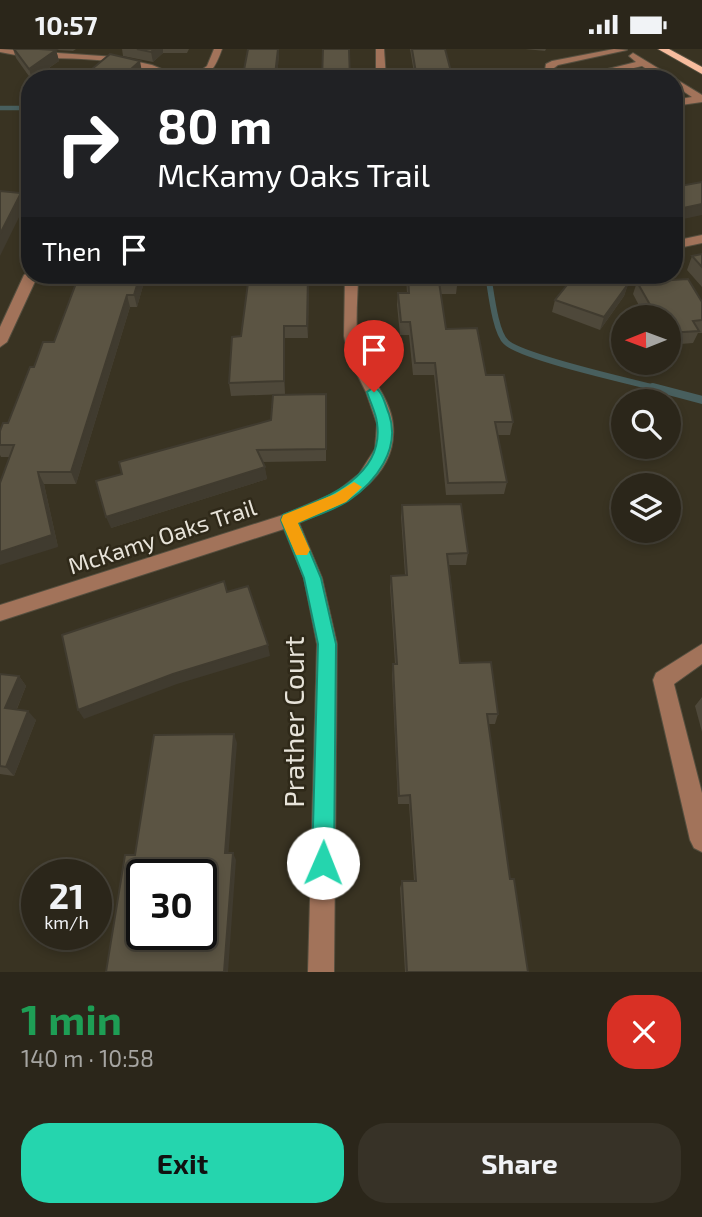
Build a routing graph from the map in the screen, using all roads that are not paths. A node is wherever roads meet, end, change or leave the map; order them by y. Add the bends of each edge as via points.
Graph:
1 (0, 49) edge
2 (218, 49) edge
3 (380, 49) edge
4 (662, 49) edge
5 (622, 50) edge
6 (643, 63) junction
7 (156, 70) edge
8 (207, 70) edge
9 (381, 70) edge
10 (550, 70) edge
11 (608, 70) edge
12 (655, 70) edge
13 (702, 71) edge
14 (683, 87) edge
15 (701, 98) edge
16 (683, 101) edge
17 (702, 239) edge
18 (683, 242) edge
19 (27, 284) edge
20 (351, 284) edge
21 (0, 342) edge
22 (289, 520) junction
23 (0, 613) edge
24 (702, 653) edge
25 (702, 840) edge
26 (321, 972) edge

1 - 7 street via 134,62
2 - 8 street
3 - 9 street
4 - 13 main road
5 - 6 street
5 - 10 street via 555,63
6 - 11 street
6 - 12 street
14 - 15 street
15 - 16 street
17 - 18 street
19 - 21 street
20 - 22 street, McKamy Oaks Trail via 351,336 385,424 383,450 365,478 341,498
22 - 23 street, McKamy Oaks Trail
22 - 26 street, Prather Court via 313,578 327,644
24 - 25 street via 663,680

